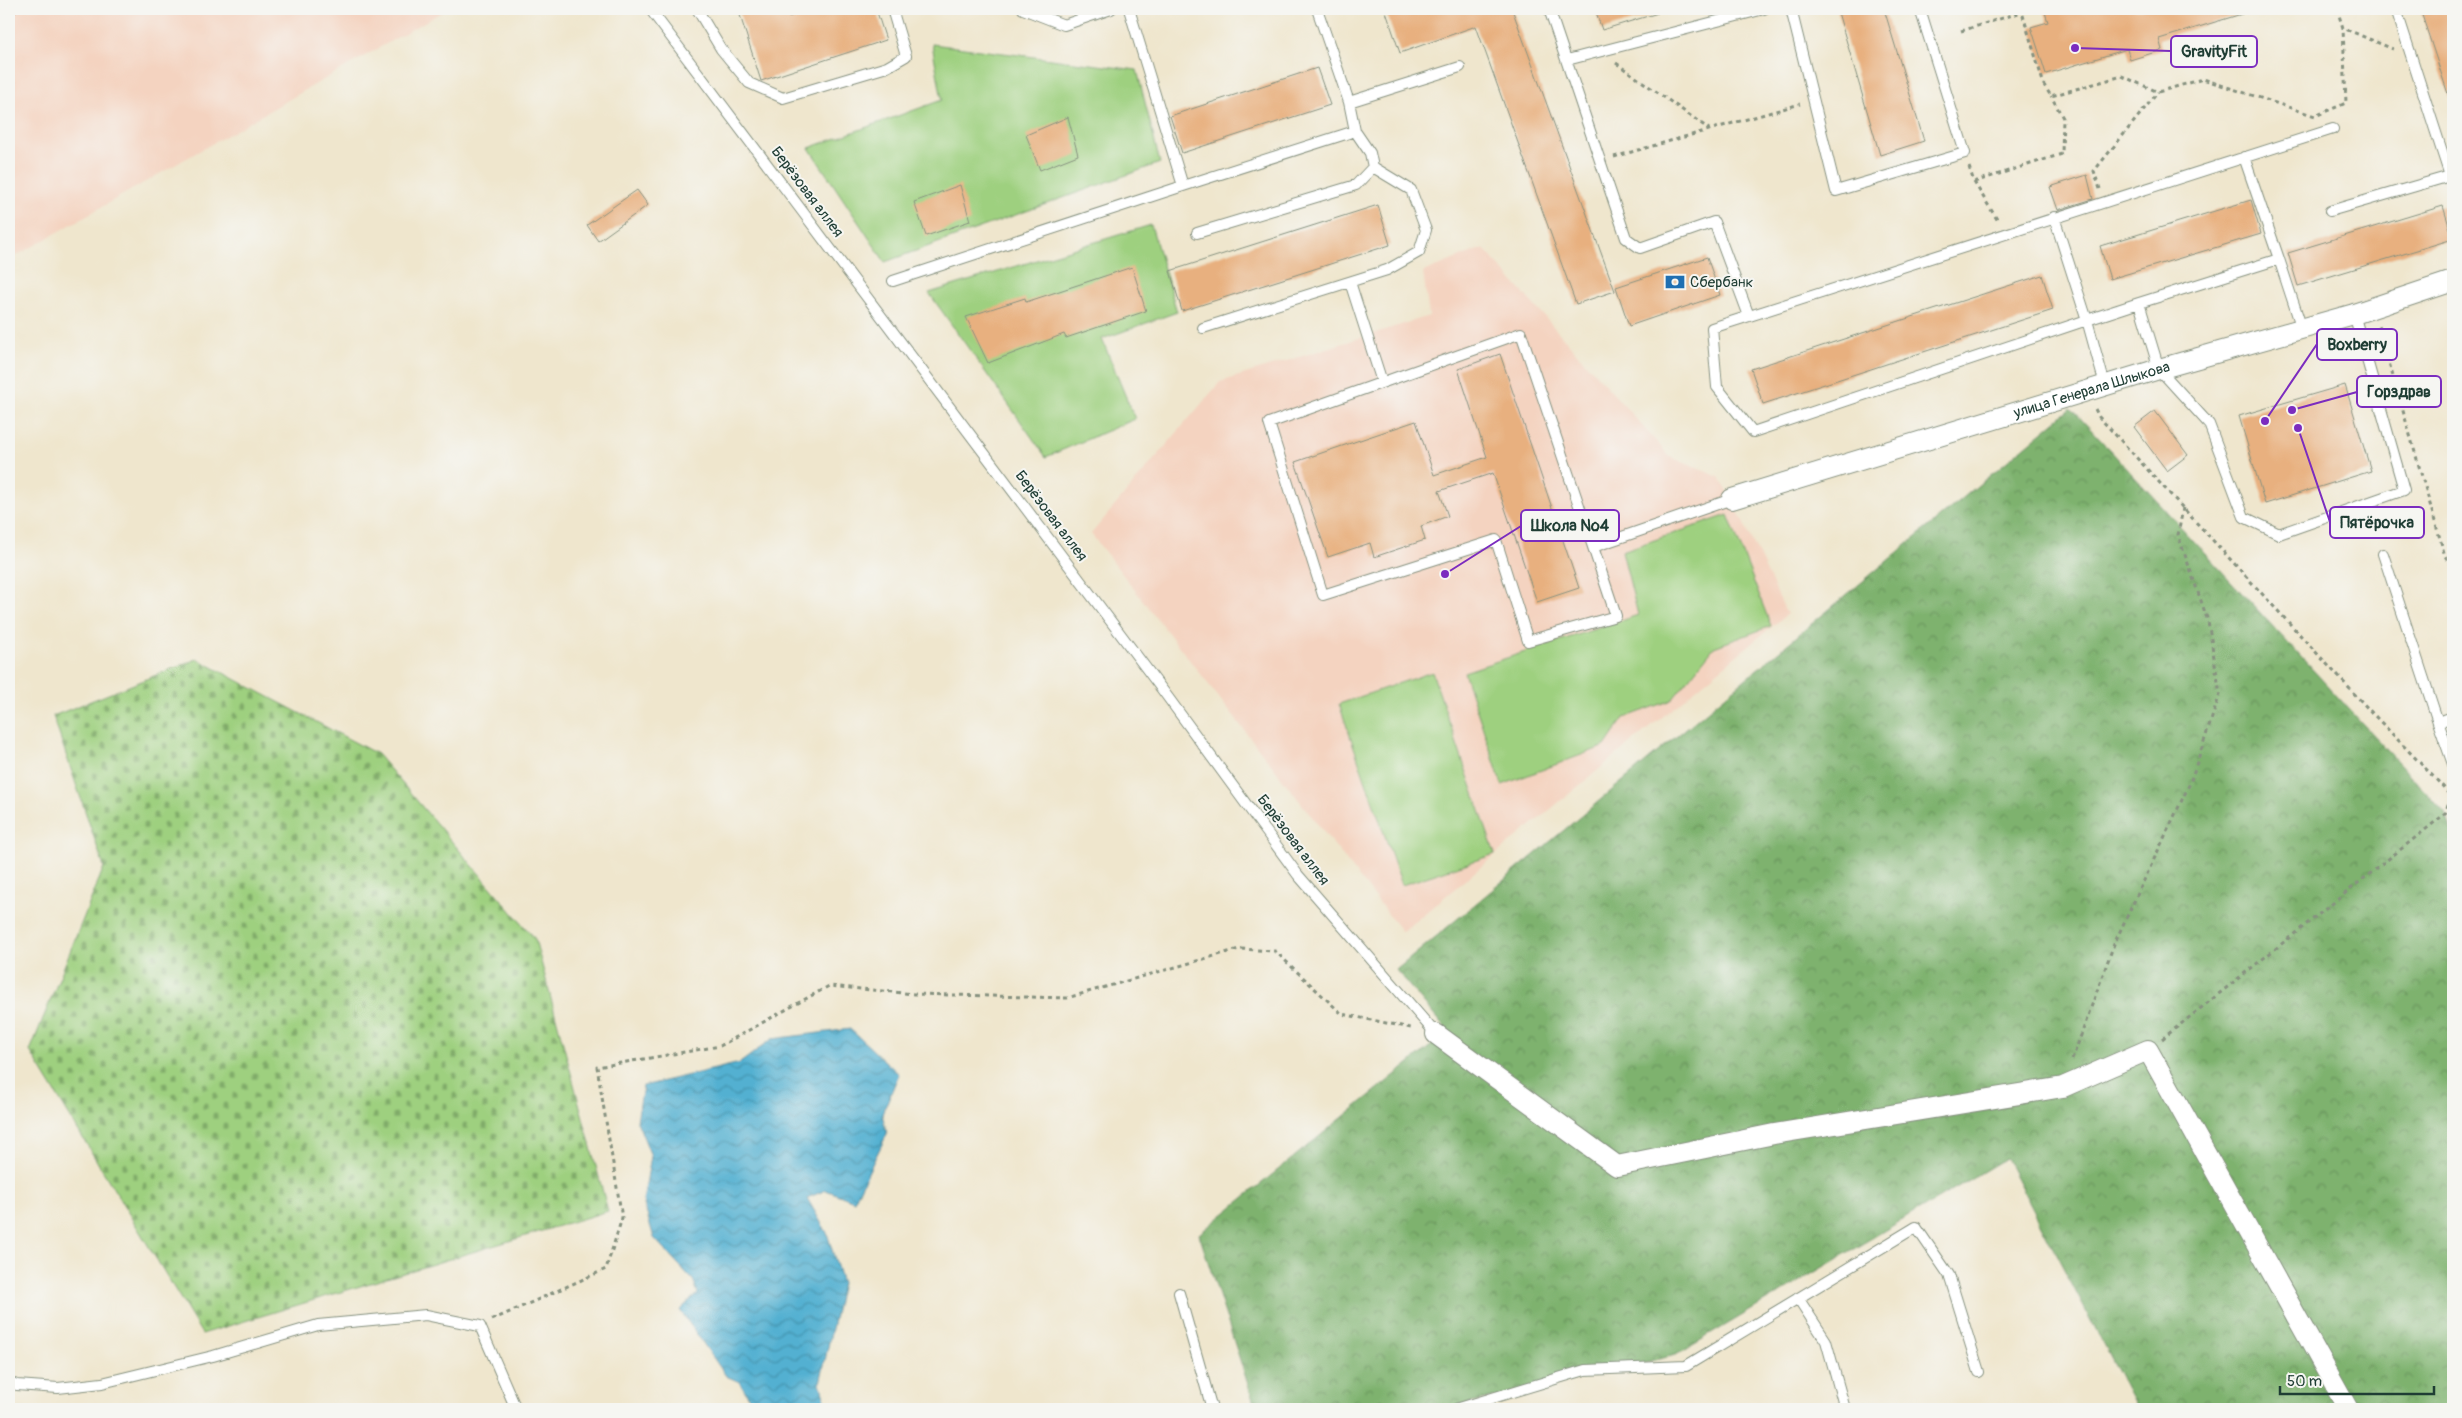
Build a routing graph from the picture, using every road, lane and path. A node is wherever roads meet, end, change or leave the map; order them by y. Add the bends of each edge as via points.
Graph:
1 (650, 9) edge
2 (697, 9) edge
3 (892, 9) edge
4 (1023, 9) edge
5 (1111, 9) edge
6 (1129, 9) edge
7 (1317, 9) edge
8 (1549, 9) edge
9 (1764, 9) edge
10 (1791, 9) edge
11 (1920, 9) edge
12 (2018, 9) edge
13 (2337, 9) edge
14 (2396, 9) edge
15 (2022, 12) junction
16 (2343, 28) junction
17 (1961, 31) dead end
18 (1599, 51) junction
19 (2412, 57) junction
20 (1566, 60) junction
21 (1460, 67) dead end
22 (2158, 92) junction
23 (2050, 96) junction
24 (1813, 101) junction
25 (1349, 102) junction
26 (1709, 129) dead end
27 (2332, 129) dead end
28 (1355, 131) junction
29 (1964, 153) junction
30 (2244, 157) junction
31 (1601, 160) junction
32 (1373, 167) junction
33 (2452, 177) edge
34 (1974, 182) junction
35 (1182, 186) junction
36 (2104, 201) junction
37 (2330, 211) dead end
38 (2054, 217) junction
39 (2005, 232) junction
40 (1197, 233) dead end
41 (2279, 260) junction
42 (893, 281) dead end
43 (2453, 281) edge
44 (1350, 282) junction
45 (2139, 304) junction
46 (2354, 314) junction
47 (1749, 316) junction
48 (2087, 320) junction
49 (1204, 328) dead end
50 (2379, 328) dead end
51 (2302, 329) junction
52 (2159, 369) junction
53 (1382, 382) junction
54 (2105, 385) junction
55 (2086, 391) junction
56 (1732, 499) joint
57 (2183, 508) junction
58 (1593, 547) junction
59 (2383, 554) dead end
60 (2453, 567) edge
61 (2453, 717) edge
62 (2438, 722) junction
63 (2453, 764) edge
64 (2452, 794) edge
65 (1436, 1034) junction
66 (2148, 1050) junction
67 (2062, 1087) junction
68 (1179, 1293) dead end
69 (1798, 1298) junction
70 (480, 1326) junction
71 (1980, 1372) dead end
72 (9, 1382) edge
73 (516, 1409) edge
74 (1212, 1409) edge
75 (1456, 1409) edge
76 (1845, 1409) edge
77 (2348, 1409) edge

1 - 65 lane, Берёзовая аллея via 1298,875
2 - 3 lane via 721,49 749,83 783,98 887,67 906,56
4 - 5 lane via 1064,25
6 - 35 lane
7 - 25 lane
8 - 20 lane
9 - 18 lane
10 - 24 lane
11 - 29 lane
12 - 15 path
13 - 16 path
14 - 19 lane
15 - 17 path
15 - 23 path
16 - 19 path
16 - 22 path via 2346,103 2315,116 2203,79
18 - 20 lane
18 - 26 path
19 - 33 lane
20 - 31 lane
21 - 25 lane
22 - 23 path via 2122,76
22 - 36 path via 2094,171
23 - 34 path via 2063,118 2062,154
24 - 29 lane via 1836,192
24 - 31 path
25 - 28 lane
27 - 30 lane
28 - 32 lane via 1370,153
28 - 35 lane
29 - 34 path
30 - 36 lane
30 - 41 lane
31 - 47 lane via 1626,238 1640,248 1714,222
32 - 40 lane via 1356,185
32 - 44 lane via 1411,190 1426,230 1419,252 1387,270
33 - 37 lane
34 - 39 path
35 - 42 lane
36 - 38 lane
38 - 39 lane
38 - 48 lane
39 - 47 lane
41 - 45 lane
41 - 51 lane
43 - 46 street, улица Генерала Шлыкова
44 - 49 lane
44 - 53 lane
45 - 48 lane
45 - 52 lane
46 - 51 street, улица Генерала Шлыкова
46 - 52 lane via 2404,490 2279,534 2244,517 2209,424
47 - 48 lane via 1712,328 1717,387 1753,432
48 - 54 lane
50 - 60 path via 2445,556
51 - 52 street, улица Генерала Шлыкова
52 - 54 street, улица Генерала Шлыкова
53 - 58 lane via 1520,334
53 - 58 lane via 1269,422 1323,595 1496,540 1528,641 1616,616
54 - 55 street, улица Генерала Шлыкова
55 - 56 street, улица Генерала Шлыкова
55 - 57 path via 2099,417
56 - 58 lane
57 - 64 path via 2373,714
57 - 67 path via 2178,535 2208,621 2220,694 2190,783 2114,944
59 - 62 lane
61 - 62 lane
62 - 63 lane
64 - 66 path via 2445,814
65 - 67 street via 1617,1166 1774,1134
65 - 70 path via 1342,1014 1275,951 1239,949 1067,998 914,994 829,986 720,1046 597,1067 622,1218 606,1269
66 - 67 street
66 - 77 street
68 - 74 lane
69 - 71 lane via 1916,1227 1949,1274
69 - 75 lane via 1686,1366 1586,1370
69 - 76 lane via 1826,1341
70 - 72 lane via 426,1315 318,1325 213,1356 102,1383 58,1388
70 - 73 lane

